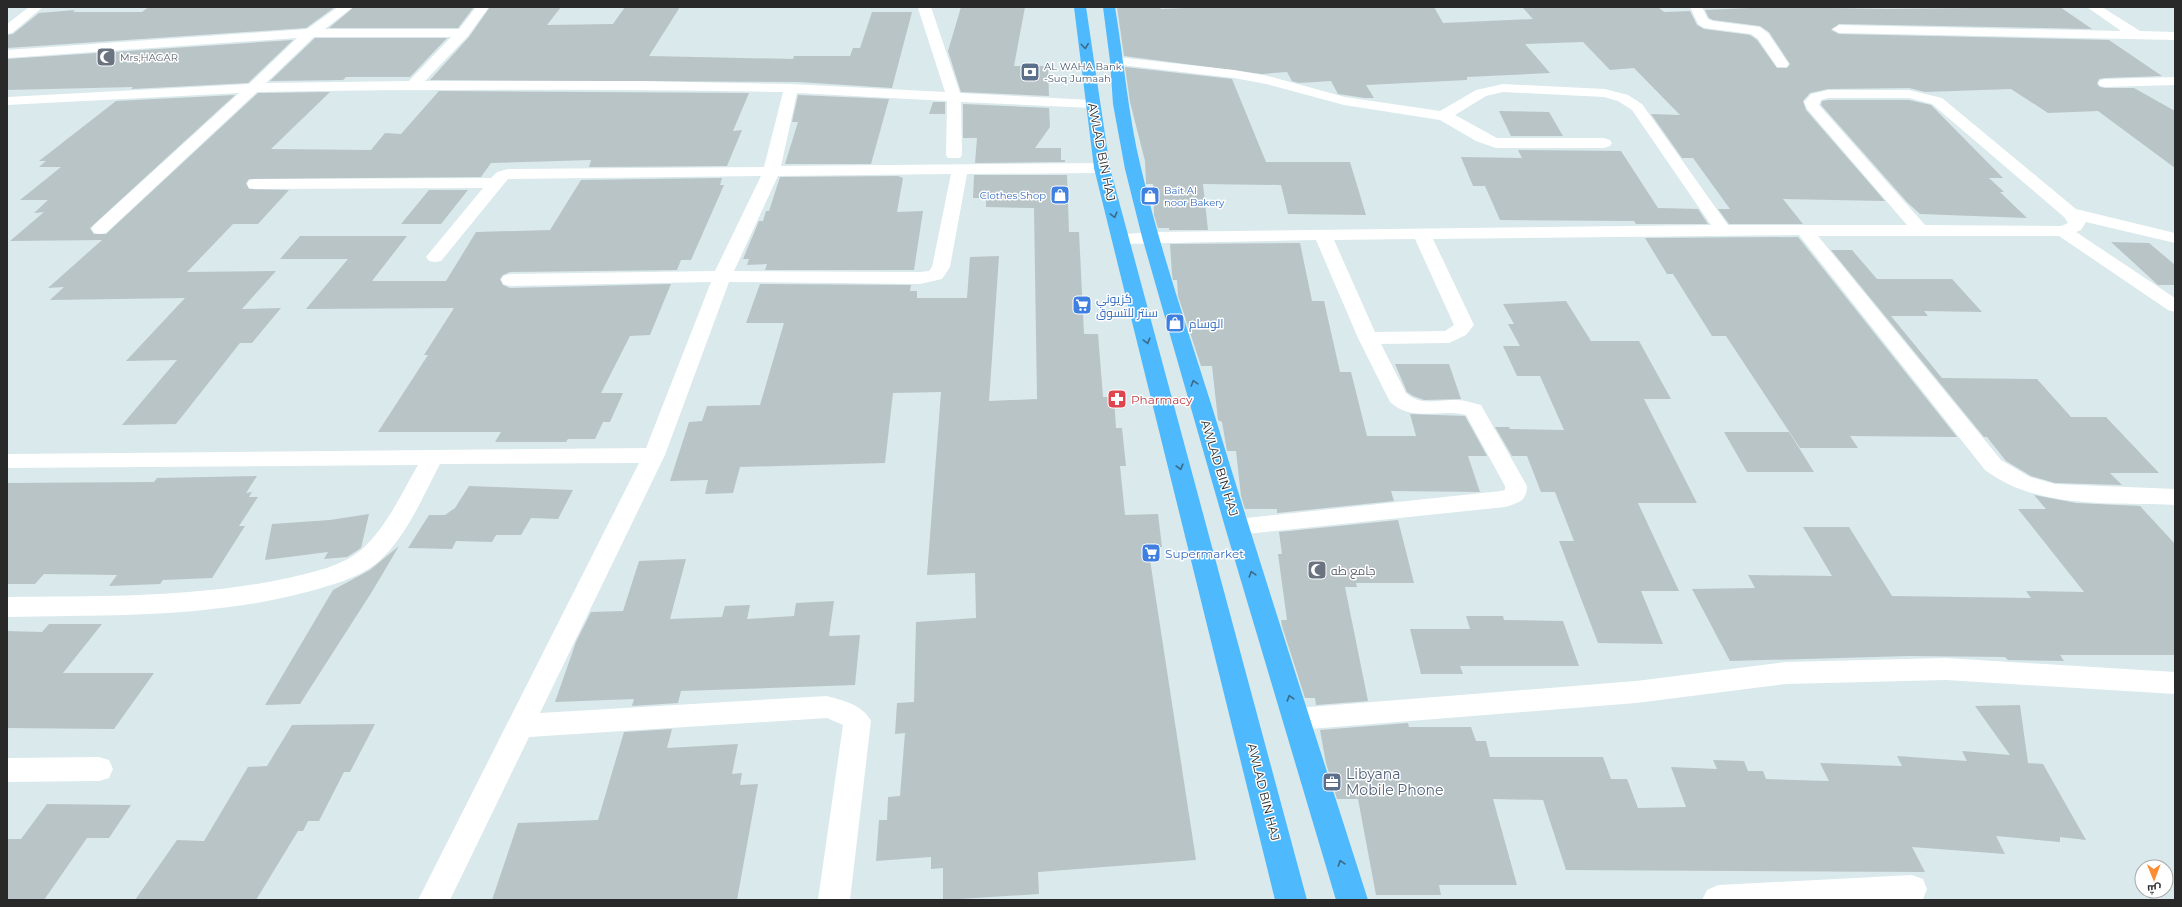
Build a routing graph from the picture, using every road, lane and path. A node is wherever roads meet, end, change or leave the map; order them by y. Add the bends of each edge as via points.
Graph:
1 (37, 7) edge
2 (347, 7) edge
3 (483, 7) edge
4 (1080, 7) edge
5 (1109, 7) edge
6 (1696, 7) edge
7 (2093, 7) edge
8 (925, 8) dead end
9 (1839, 28) dead end
10 (7, 30) edge
11 (310, 33) junction
12 (463, 33) junction
13 (2137, 35) junction
14 (2175, 36) edge
15 (2175, 50) edge
16 (7, 54) edge
17 (1117, 61) junction
18 (1782, 64) dead end
19 (2175, 81) edge
20 (2105, 83) dead end
21 (413, 85) junction
22 (253, 88) junction
23 (791, 88) junction
24 (954, 98) junction
25 (7, 101) edge
26 (1092, 104) junction
27 (1443, 116) junction
28 (1604, 142) dead end
29 (957, 162) junction
30 (1102, 168) junction
31 (771, 173) junction
32 (496, 183) junction
33 (255, 184) dead end
34 (2070, 213) junction
35 (100, 229) dead end
36 (1723, 230) junction
37 (1804, 230) junction
38 (2063, 230) junction
39 (1921, 231) junction
40 (1422, 234) junction
41 (1323, 235) junction
42 (1151, 237) junction
43 (2175, 238) edge
44 (1121, 239) junction
45 (435, 257) dead end
46 (722, 276) junction
47 (510, 280) dead end
48 (2175, 306) edge
49 (1368, 338) junction
50 (654, 455) junction
51 (433, 457) junction
52 (7, 461) edge
53 (2175, 497) edge
54 (1237, 527) junction
55 (7, 607) edge
56 (2175, 683) edge
57 (1297, 719) junction
58 (520, 726) junction
59 (99, 769) dead end
60 (7, 770) edge
61 (1912, 889) dead end
62 (434, 900) edge
63 (834, 900) edge
64 (1291, 900) edge
65 (1352, 900) edge
66 (1718, 900) edge

1 - 10 street
2 - 11 street
3 - 12 street
4 -> 26 main road, AWLAD BIN HAJ
5 - 17 main road, AWLAD BIN HAJ
6 - 18 street via 1703,21 1710,25 1755,30 1761,33
7 - 13 street
8 - 24 street
9 - 13 street
11 - 12 street
11 - 16 street
11 - 22 street
12 - 21 street
13 - 14 street
13 - 15 street
17 - 27 street via 1240,75 1268,80 1344,102
17 - 42 main road, AWLAD BIN HAJ via 1120,104 1133,169
19 - 20 street
21 - 22 street
21 - 23 street
22 - 25 street
22 - 35 street
23 - 24 street
23 - 31 street
24 - 26 street
24 - 29 street
26 - 30 main road, AWLAD BIN HAJ
27 - 28 street via 1455,120 1479,138 1496,143
27 - 36 street via 1480,93 1503,88 1605,93 1623,98 1637,107
29 - 30 street
29 - 31 street
29 - 46 street via 941,267 935,275 920,278
30 -> 44 main road, AWLAD BIN HAJ
31 - 32 street via 508,174
31 - 46 street
32 - 33 street
32 - 45 street
34 - 38 street via 2077,222 2075,226
34 - 39 street via 1937,101 1909,94 1828,94 1816,97 1811,102 1812,106
34 - 43 street
36 - 37 street
36 - 40 street
37 - 39 street
37 - 53 street via 1993,465 2005,475 2037,489 2054,492
38 - 39 street
38 - 48 street
40 - 41 street
40 - 49 street via 1464,325 1449,337
41 - 42 street
41 - 49 street
42 - 44 street
54 -> 42 main road, AWLAD BIN HAJ
44 -> 64 main road, AWLAD BIN HAJ
46 - 47 street
46 - 50 street
49 - 54 street via 1401,402 1420,408 1463,407 1474,410 1516,486 1516,494 1505,499
50 - 51 street
50 - 58 street
51 - 52 street
51 - 55 street via 386,539 368,557 335,575 268,593 200,602
57 -> 54 main road, AWLAD BIN HAJ
56 - 57 street via 1946,669 1786,673 1636,692
65 -> 57 main road, AWLAD BIN HAJ
58 - 62 street
58 - 63 street via 827,707 847,713 857,721
59 - 60 street
61 - 66 street

